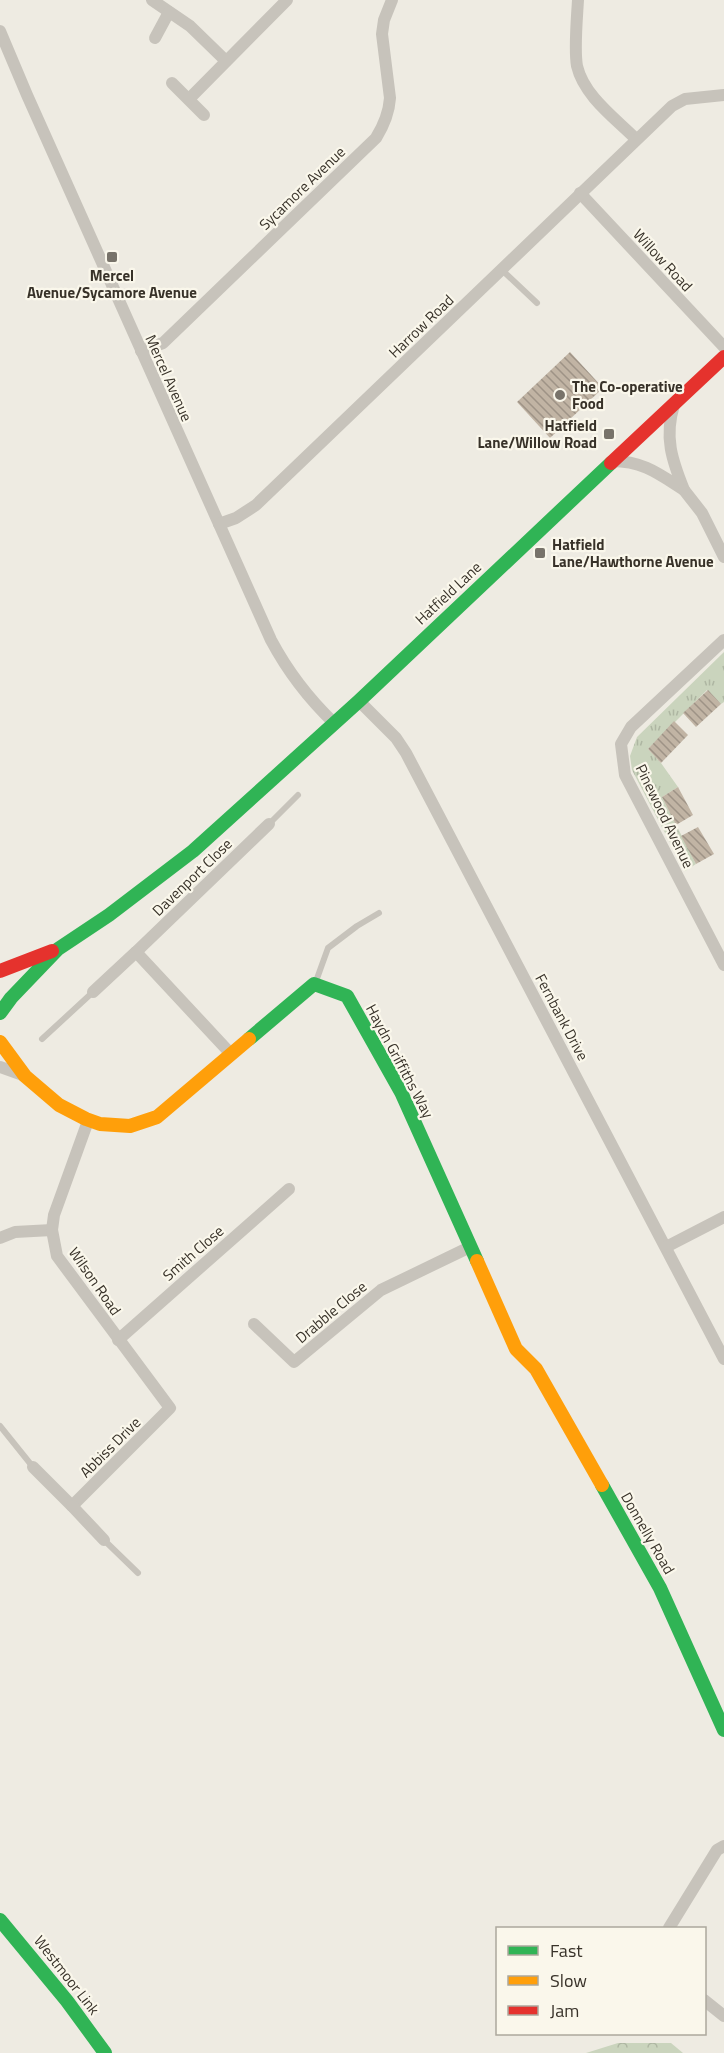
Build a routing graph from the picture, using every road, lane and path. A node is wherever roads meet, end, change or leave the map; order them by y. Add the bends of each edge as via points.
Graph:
1 (152, 0) edge
2 (286, 0) edge
3 (392, 0) edge
4 (578, 0) edge
5 (169, 12) junction
6 (0, 31) edge
7 (155, 38) dead end
8 (226, 61) junction
9 (172, 83) dead end
10 (724, 95) edge
11 (189, 99) junction
12 (204, 115) dead end
13 (636, 139) junction
14 (580, 193) junction
15 (501, 269) junction
16 (537, 303) dead end
17 (724, 347) edge
18 (141, 351) junction
19 (722, 364) edge
20 (674, 404) junction
21 (612, 461) junction
22 (684, 490) junction
23 (219, 524) junction
24 (724, 557) edge
25 (724, 640) edge
26 (359, 701) junction
27 (334, 723) junction
28 (298, 795) dead end
29 (269, 824) joint
30 (379, 912) dead end
31 (58, 949) junction
32 (136, 952) junction
33 (724, 965) edge
34 (0, 971) edge
35 (315, 984) junction
36 (93, 992) joint
37 (0, 1013) edge
38 (42, 1039) dead end
39 (0, 1042) edge
40 (231, 1054) junction
41 (0, 1067) edge
42 (24, 1076) junction
43 (88, 1121) junction
44 (289, 1189) dead end
45 (724, 1217) edge
46 (52, 1230) junction
47 (0, 1238) edge
48 (470, 1247) junction
49 (666, 1247) junction
50 (254, 1324) dead end
51 (118, 1340) junction
52 (724, 1359) edge
53 (528, 1361) joint
54 (170, 1408) joint
55 (0, 1426) edge
56 (33, 1467) joint
57 (72, 1506) junction
58 (104, 1540) joint
59 (138, 1573) dead end
60 (721, 1714) edge
61 (724, 1730) edge
62 (724, 1846) edge
63 (0, 1920) edge
64 (670, 1927) edge
65 (706, 2002) edge
66 (724, 2016) edge
67 (105, 2053) edge

1 - 5 street
2 - 8 street
3 - 18 street, Sycamore Avenue via 382,34 389,108 376,138 163,342
4 - 13 street via 577,64 583,83
5 - 7 street
5 - 8 street
6 - 18 street, Mercel Avenue
8 - 11 street
9 - 11 street
10 - 13 street, Harrow Road via 685,99
11 - 12 street
13 - 14 street, Harrow Road
14 - 15 street, Harrow Road
14 - 17 street, Willow Road
15 - 16 lane
15 - 23 street, Harrow Road via 256,505
18 - 23 street, Mercel Avenue
19 - 20 main road, Hatfield Lane
20 - 21 main road, Hatfield Lane
20 - 22 street via 669,442
21 - 22 street via 650,467
21 - 26 main road, Hatfield Lane
22 - 24 street via 702,513
23 - 27 street, Mercel Avenue via 282,661 311,701
25 - 33 street, Pinewood Avenue via 631,727 621,744 625,775
26 - 27 main road, Hatfield Lane
26 - 49 street, Fernbank Drive via 406,753
27 - 31 main road, Hatfield Lane via 193,851
28 - 29 lane
29 - 32 street, Davenport Close
30 - 35 lane via 328,948
31 - 34 main road
31 - 37 main road
32 - 36 street, Davenport Close
32 - 40 street
35 - 40 main road
35 - 48 main road, Haydn Griffiths Way via 347,996 400,1092
36 - 38 lane
39 - 42 main road
40 - 43 main road via 157,1117 131,1126
41 - 42 street
42 - 43 main road via 64,1108
43 - 46 street, Wilson Road via 63,1186
44 - 51 street, Smith Close
45 - 49 street
46 - 47 street via 15,1232
46 - 51 street, Wilson Road via 57,1256
48 - 50 street, Drabble Close via 381,1290 294,1362
48 - 53 main road, Haydn Griffiths Way via 516,1349
49 - 52 street, Fernbank Drive
51 - 54 street, Wilson Road
53 - 60 main road, Donnelly Road via 660,1588
54 - 57 street, Abbiss Drive
55 - 56 lane
56 - 57 street
57 - 58 street
58 - 59 lane
60 - 61 main road, Donnelly Road
62 - 64 street via 717,1850
63 - 67 main road, Westmoor Link
65 - 66 street

